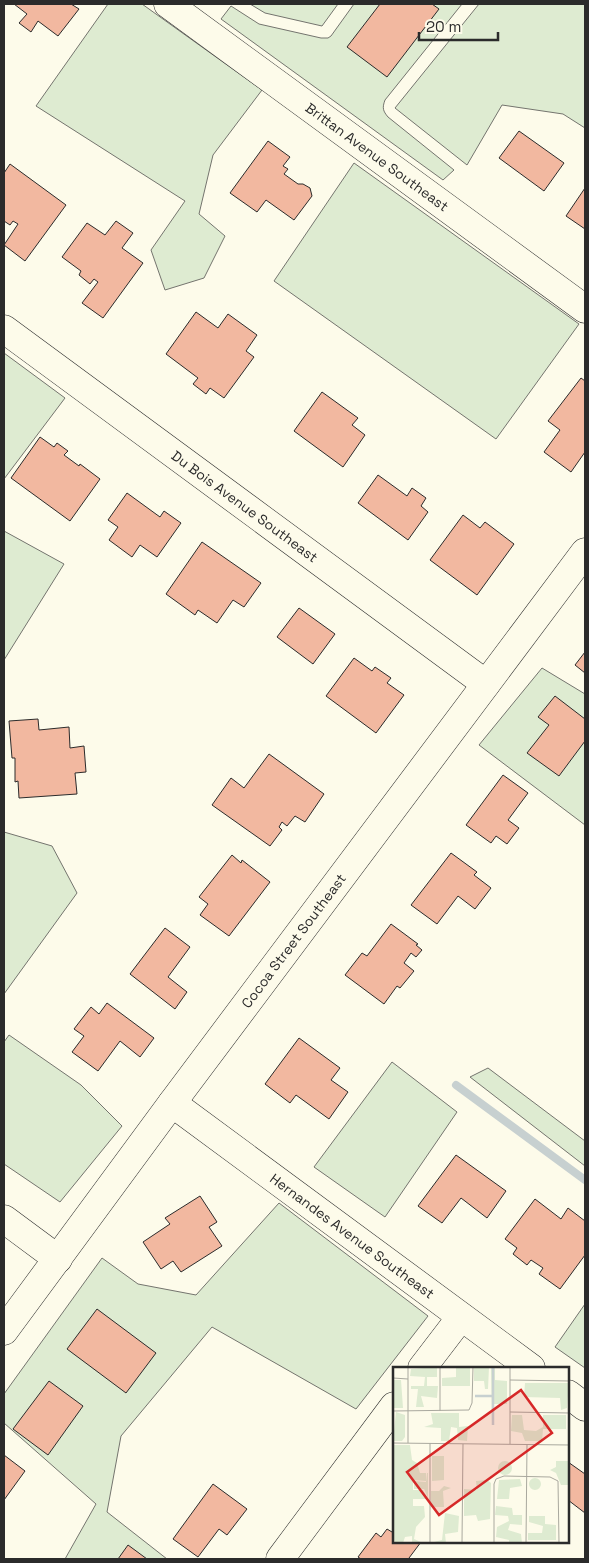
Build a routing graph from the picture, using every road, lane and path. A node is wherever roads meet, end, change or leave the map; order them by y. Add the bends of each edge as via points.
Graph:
1 (168, 4) edge
2 (585, 309) edge
3 (4, 330) edge
4 (585, 552) edge
5 (486, 684) junction
6 (172, 1103) junction
7 (4, 1219) edge
8 (58, 1259) junction
9 (461, 1317) junction
10 (4, 1331) edge
11 (423, 1367) edge
12 (530, 1367) edge
13 (569, 1395) edge
14 (393, 1407) edge
15 (585, 1407) edge
16 (280, 1559) edge

1 - 2 street, Brittan Avenue Southeast
3 - 5 street, Du Bois Avenue Southeast
4 - 5 street, Cocoa Street Southeast
5 - 6 street, Cocoa Street Southeast
6 - 8 street, Cocoa Street Southeast
6 - 9 street, Hernandes Avenue Southeast
7 - 8 street
8 - 10 street, Cocoa Street Southeast
9 - 11 street
9 - 12 street, Hernandes Avenue Southeast
13 - 15 street
14 - 16 street

